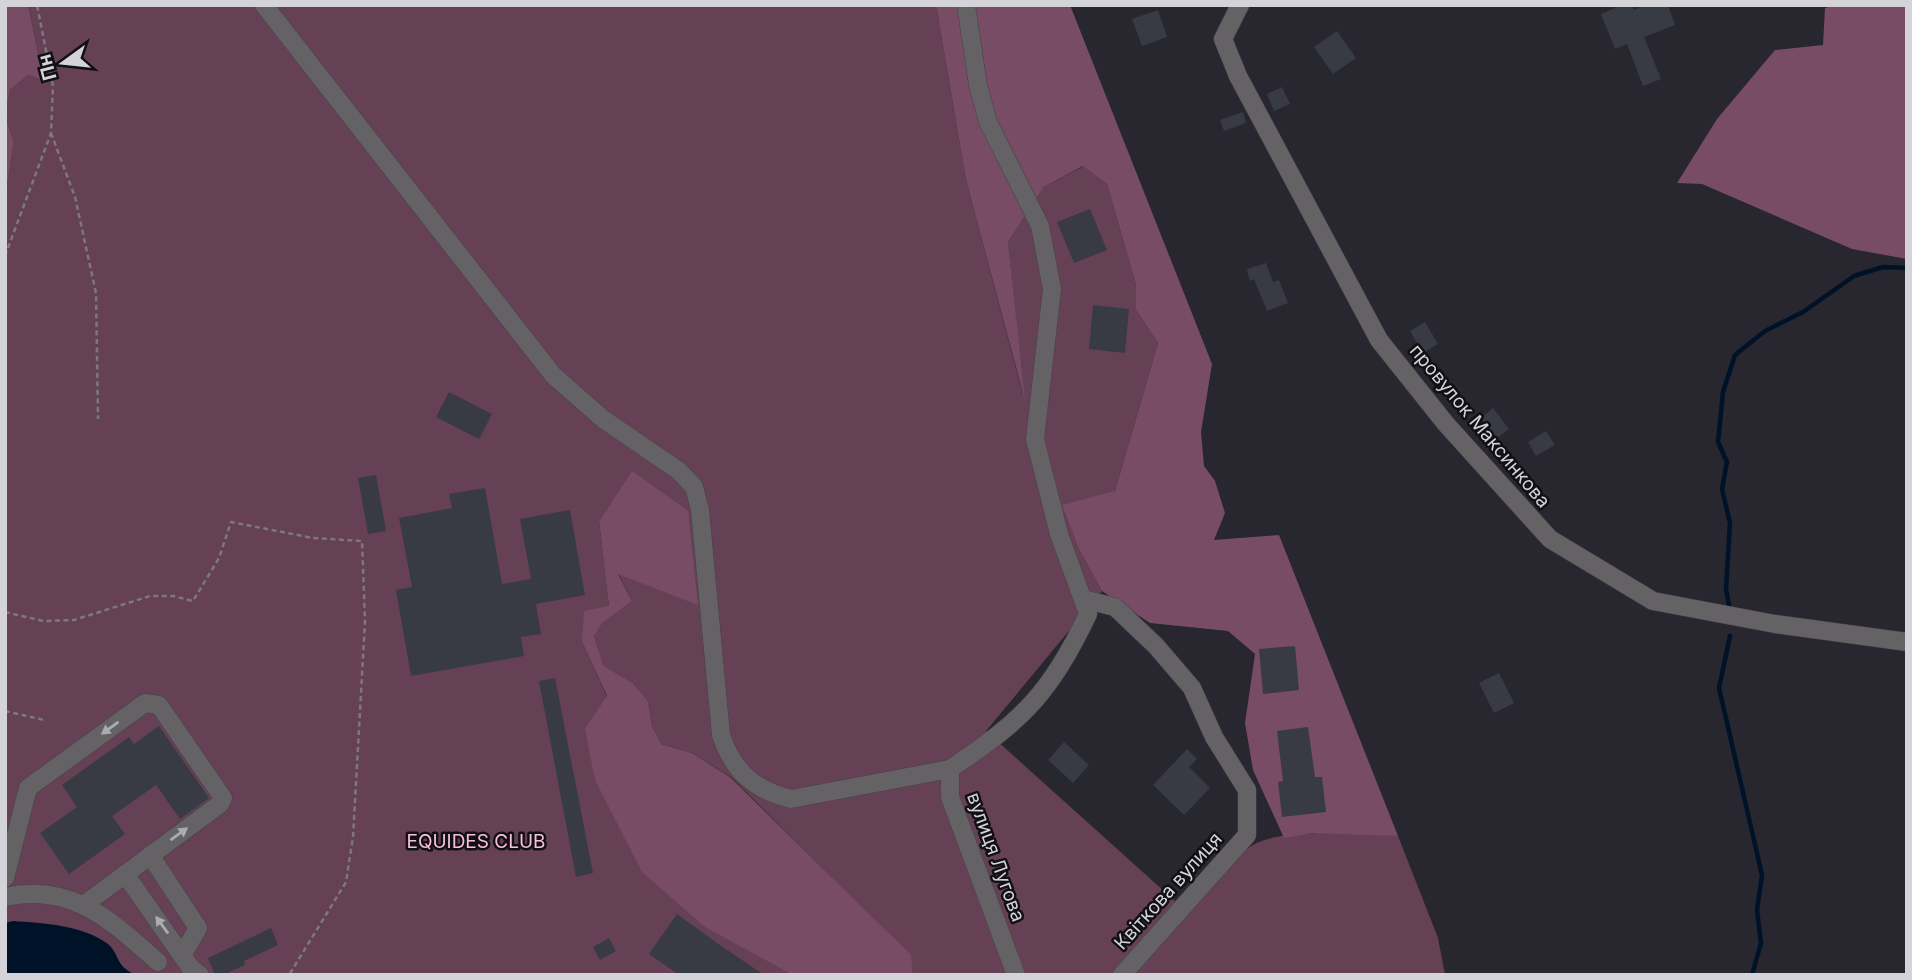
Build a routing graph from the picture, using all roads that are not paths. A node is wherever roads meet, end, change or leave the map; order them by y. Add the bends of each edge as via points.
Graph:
1 (264, 5) edge
2 (966, 5) edge
3 (1240, 5) edge
4 (1083, 599) junction
5 (1907, 642) edge
6 (950, 769) junction
7 (150, 855) junction
8 (125, 874) junction
9 (5, 878) edge
10 (5, 897) edge
11 (85, 904) junction
12 (183, 954) junction
13 (158, 962) dead end
14 (200, 975) edge
15 (1016, 975) edge
16 (1122, 975) edge

1 - 6 street via 553,375 577,399 679,471 694,487 721,735 740,774 768,793 791,799
2 - 4 street via 988,122 1040,226 1052,289 1035,439 1059,534
3 - 5 street, провулок Максинкова via 1223,39 1238,76 1379,340 1549,540 1653,601
4 - 6 street via 1087,614 1069,654 1034,703 1003,733
4 - 16 street, Квіткова вулиця via 1115,607 1156,646 1192,688 1214,737 1247,790 1247,835
6 - 15 street, вулиця Лугова via 950,797
7 - 8 street
7 -> 9 street via 223,798 159,705 152,702 28,788
7 - 12 street via 198,928
8 - 11 street
12 -> 8 street
10 - 11 street via 24,893
11 - 13 street
12 - 14 street

